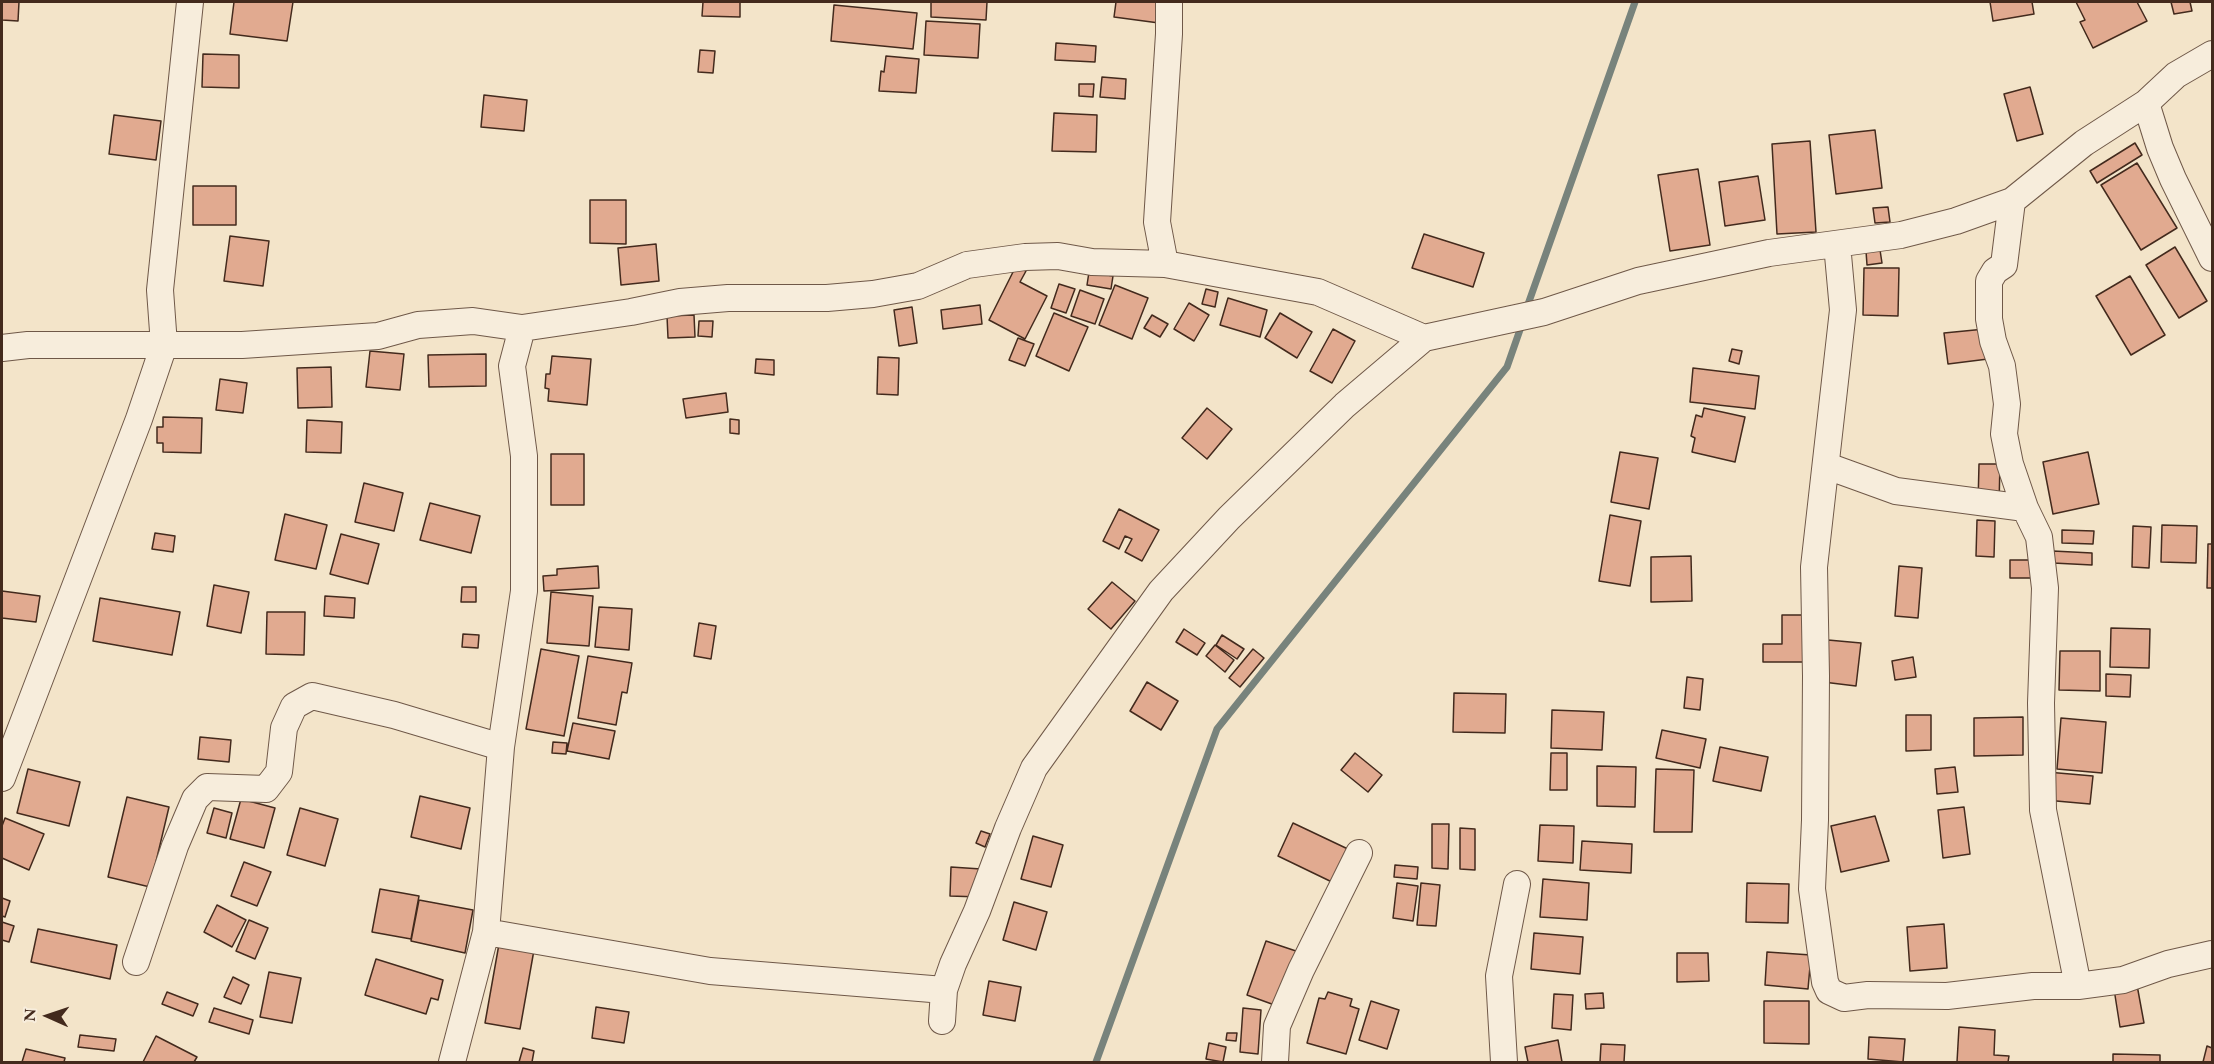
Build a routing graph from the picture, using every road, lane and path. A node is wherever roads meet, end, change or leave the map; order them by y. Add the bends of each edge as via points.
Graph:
1 (190, 2) edge
2 (1169, 2) edge
3 (2212, 54) edge
4 (2146, 103) junction
5 (2012, 201) junction
6 (1837, 244) junction
7 (2212, 258) edge
8 (1165, 264) junction
9 (522, 328) junction
10 (1424, 338) junction
11 (164, 345) junction
12 (2, 348) edge
13 (1827, 466) junction
14 (2025, 508) junction
15 (501, 747) junction
16 (2, 778) edge
17 (1359, 853) dead end
18 (1517, 884) dead end
19 (486, 932) junction
20 (2212, 954) edge
21 (136, 962) dead end
22 (2078, 986) junction
23 (944, 990) junction
24 (942, 1021) dead end
25 (452, 1062) edge
26 (1275, 1062) edge
27 (1504, 1062) edge

1 - 11 street via 160,290
2 - 8 street via 1157,222
3 - 4 street via 2176,75
4 - 5 street via 2084,143
4 - 7 street via 2172,179
5 - 6 street via 1901,235
5 - 14 street via 2004,265 1989,281 1989,319 2007,404 2004,434
6 - 10 street via 1690,269 1638,281 1544,312
6 - 13 street via 1843,310
8 - 9 street via 1092,262 1058,255 1025,257 967,265 918,286 873,294 680,302
8 - 10 street via 1318,292
9 - 11 street via 473,321 418,325 367,337 242,345
9 - 15 street via 512,366 524,456 524,591
10 - 23 street via 1345,405 1161,591 1034,768
11 - 12 street
11 - 16 street
13 - 14 street via 1896,491
13 - 22 street via 1814,567 1812,890 1829,992 1844,998 1947,996 2033,986
14 - 22 street via 2039,537 2045,588 2043,810
15 - 19 street
15 - 21 street via 394,715 312,696 294,706 285,728 279,772 266,789 207,787 195,799
17 - 26 street via 1277,1026
18 - 27 street via 1499,976
19 - 23 street via 710,971
19 - 25 street
20 - 22 street via 2123,980
23 - 24 street

